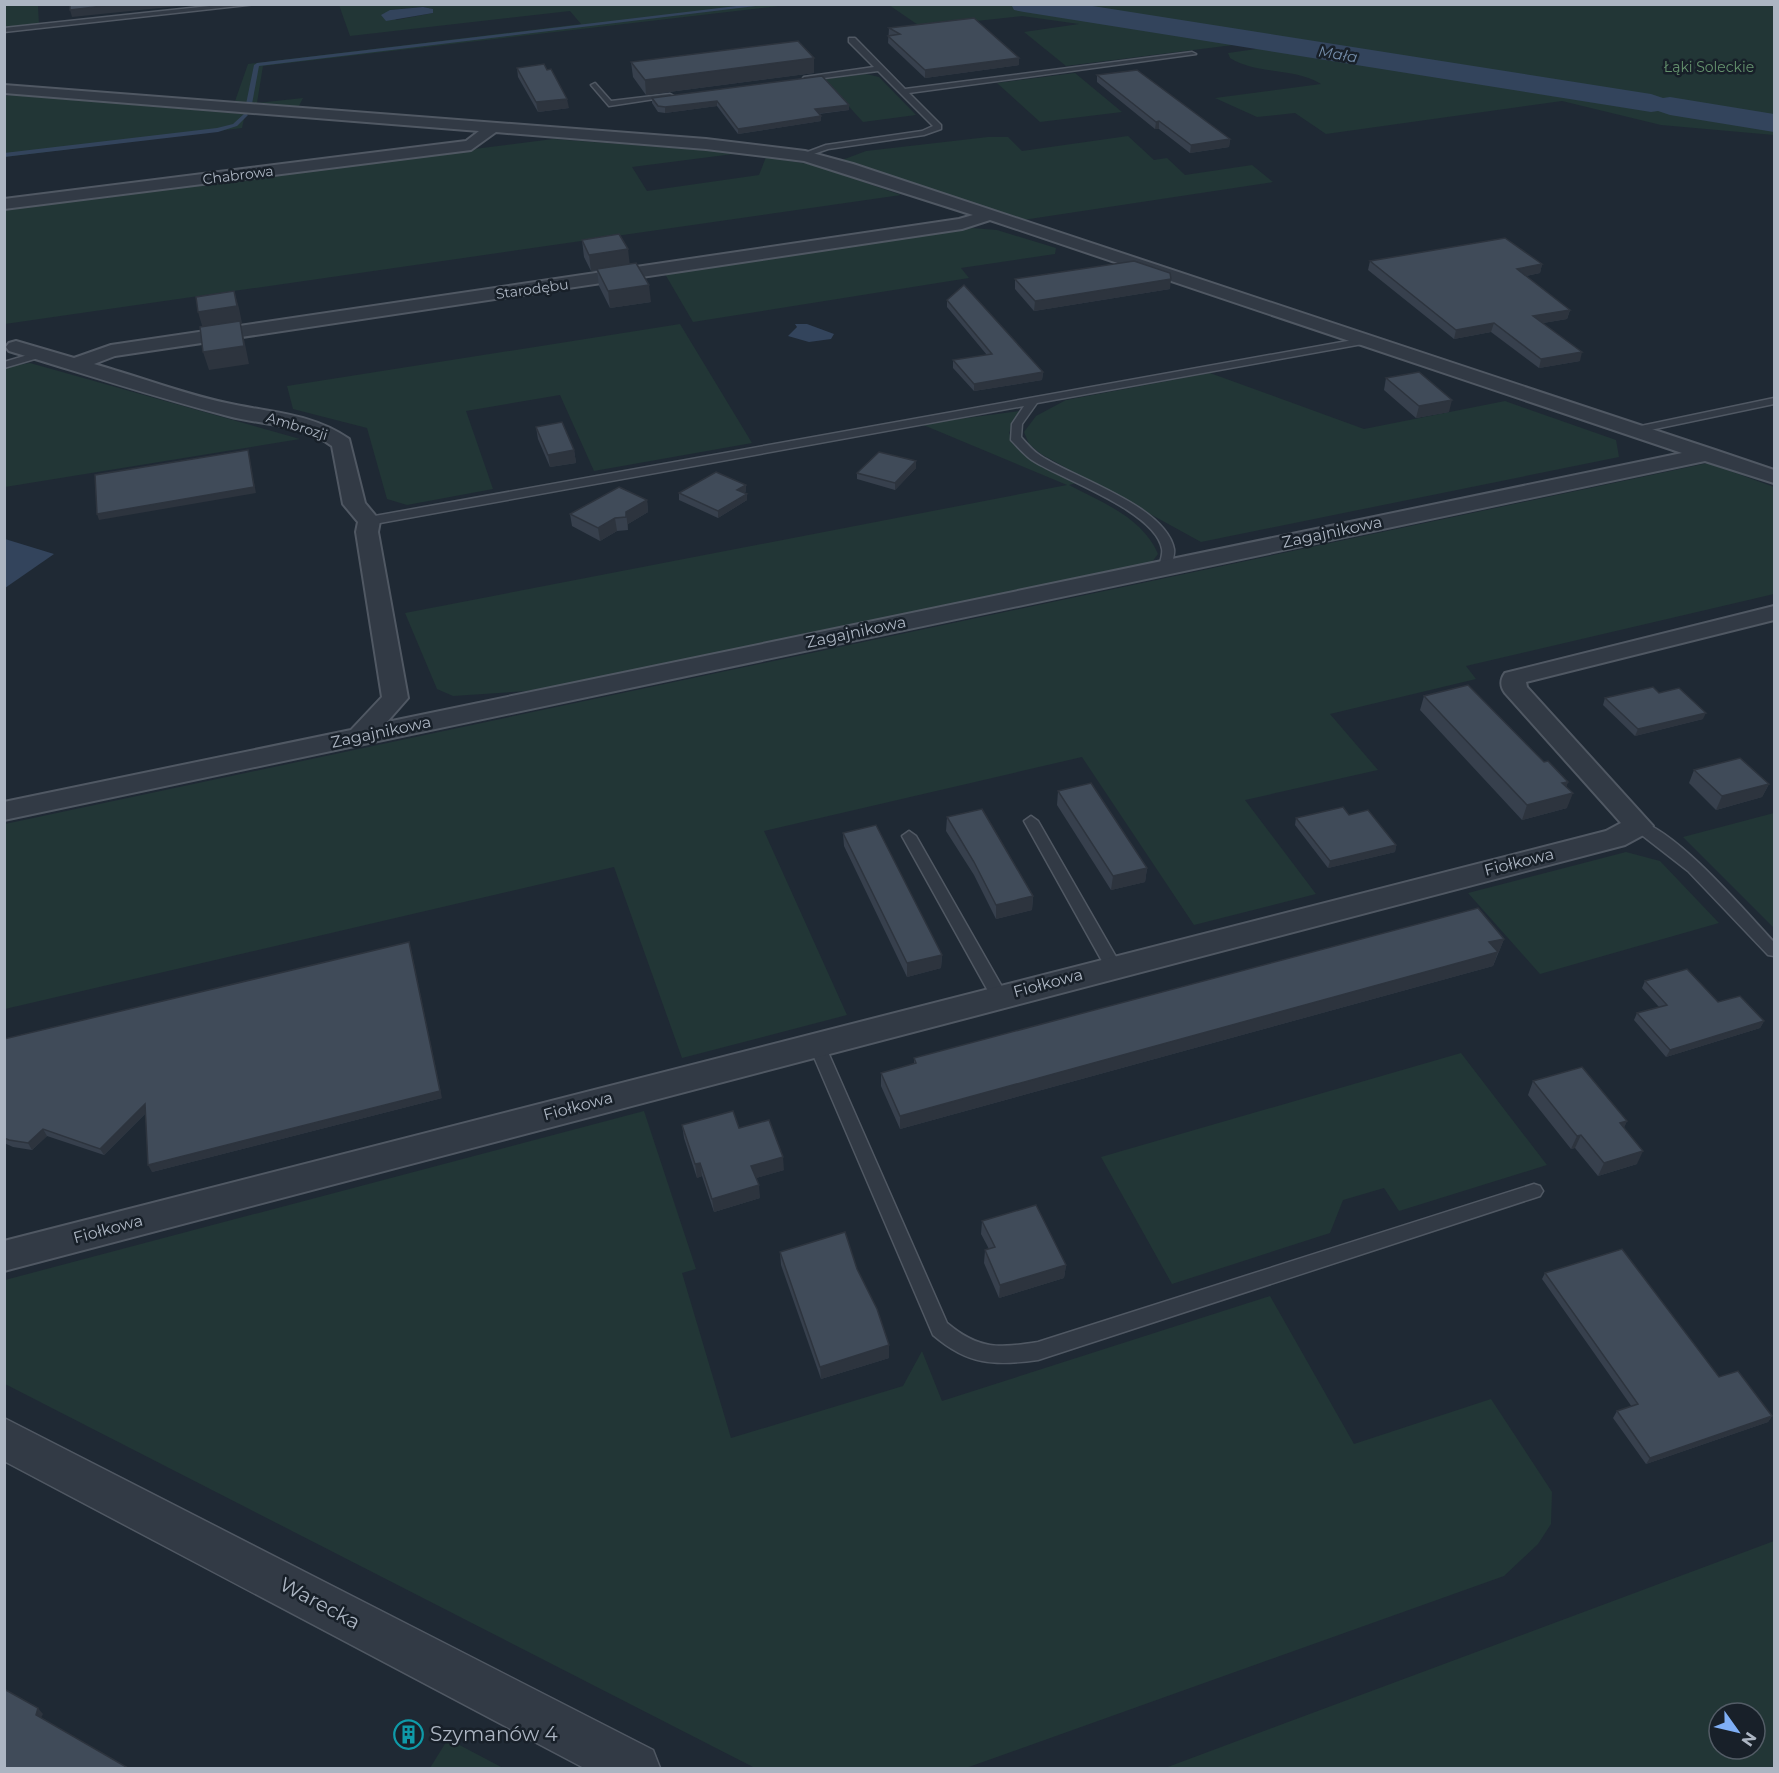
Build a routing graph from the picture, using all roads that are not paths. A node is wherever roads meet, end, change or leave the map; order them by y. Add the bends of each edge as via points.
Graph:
1 (253, 4) edge
2 (4, 30) edge
3 (852, 40) dead end
4 (1192, 54) dead end
5 (881, 68) junction
6 (800, 79) edge
7 (595, 85) dead end
8 (6, 90) edge
9 (905, 91) junction
10 (683, 95) edge
11 (492, 128) junction
12 (542, 132) junction
13 (471, 145) junction
14 (805, 156) junction
15 (4, 204) edge
16 (989, 215) junction
17 (1364, 341) junction
18 (16, 347) dead end
19 (41, 354) junction
20 (4, 364) edge
21 (76, 364) junction
22 (1033, 401) junction
23 (1774, 401) edge
24 (1636, 430) junction
25 (1708, 454) junction
26 (1774, 477) edge
27 (369, 520) junction
28 (1165, 567) junction
29 (1774, 613) edge
30 (360, 736) junction
31 (4, 812) edge
32 (1031, 821) dead end
33 (1639, 826) junction
34 (909, 836) dead end
35 (1774, 951) edge
36 (1113, 966) junction
37 (999, 996) junction
38 (816, 1043) junction
39 (1534, 1191) dead end
40 (4, 1256) edge
41 (4, 1438) edge
42 (635, 1768) edge

1 - 2 lane
3 - 5 lane
4 - 9 lane
5 - 6 lane
5 - 9 lane
7 - 10 lane via 609,104
8 - 11 street
9 - 14 lane via 938,127 924,133 826,147
11 - 12 street
11 - 13 street
12 - 13 street, Chabrowa
12 - 14 street
13 - 15 street, Chabrowa
14 - 16 street
16 - 17 street
16 - 21 street, Starodębu via 962,224 111,351
17 - 22 lane
17 - 24 street
18 - 19 street, Ambrozji
19 - 20 lane
19 - 21 street, Ambrozji
21 - 27 street, Ambrozji via 233,411 275,416 326,432 342,443 354,504
22 - 27 lane
22 - 28 lane via 1017,423 1015,438 1036,459 1150,521 1170,546 1170,559
23 - 24 lane
24 - 25 street
25 - 26 street
25 - 28 street, Zagajnikowa
27 - 30 street via 367,532 395,698
28 - 30 street, Zagajnikowa
29 - 33 street via 1514,678 1514,688
30 - 31 street, Zagajnikowa
32 - 36 lane
33 - 35 lane via 1678,853
33 - 36 street, Fiołkowa via 1616,838
34 - 37 lane
36 - 37 street, Fiołkowa
37 - 38 street, Fiołkowa
38 - 39 lane via 940,1329 958,1346 982,1353 1006,1356 1038,1351
38 - 40 street, Fiołkowa
41 - 42 street, Warecka

